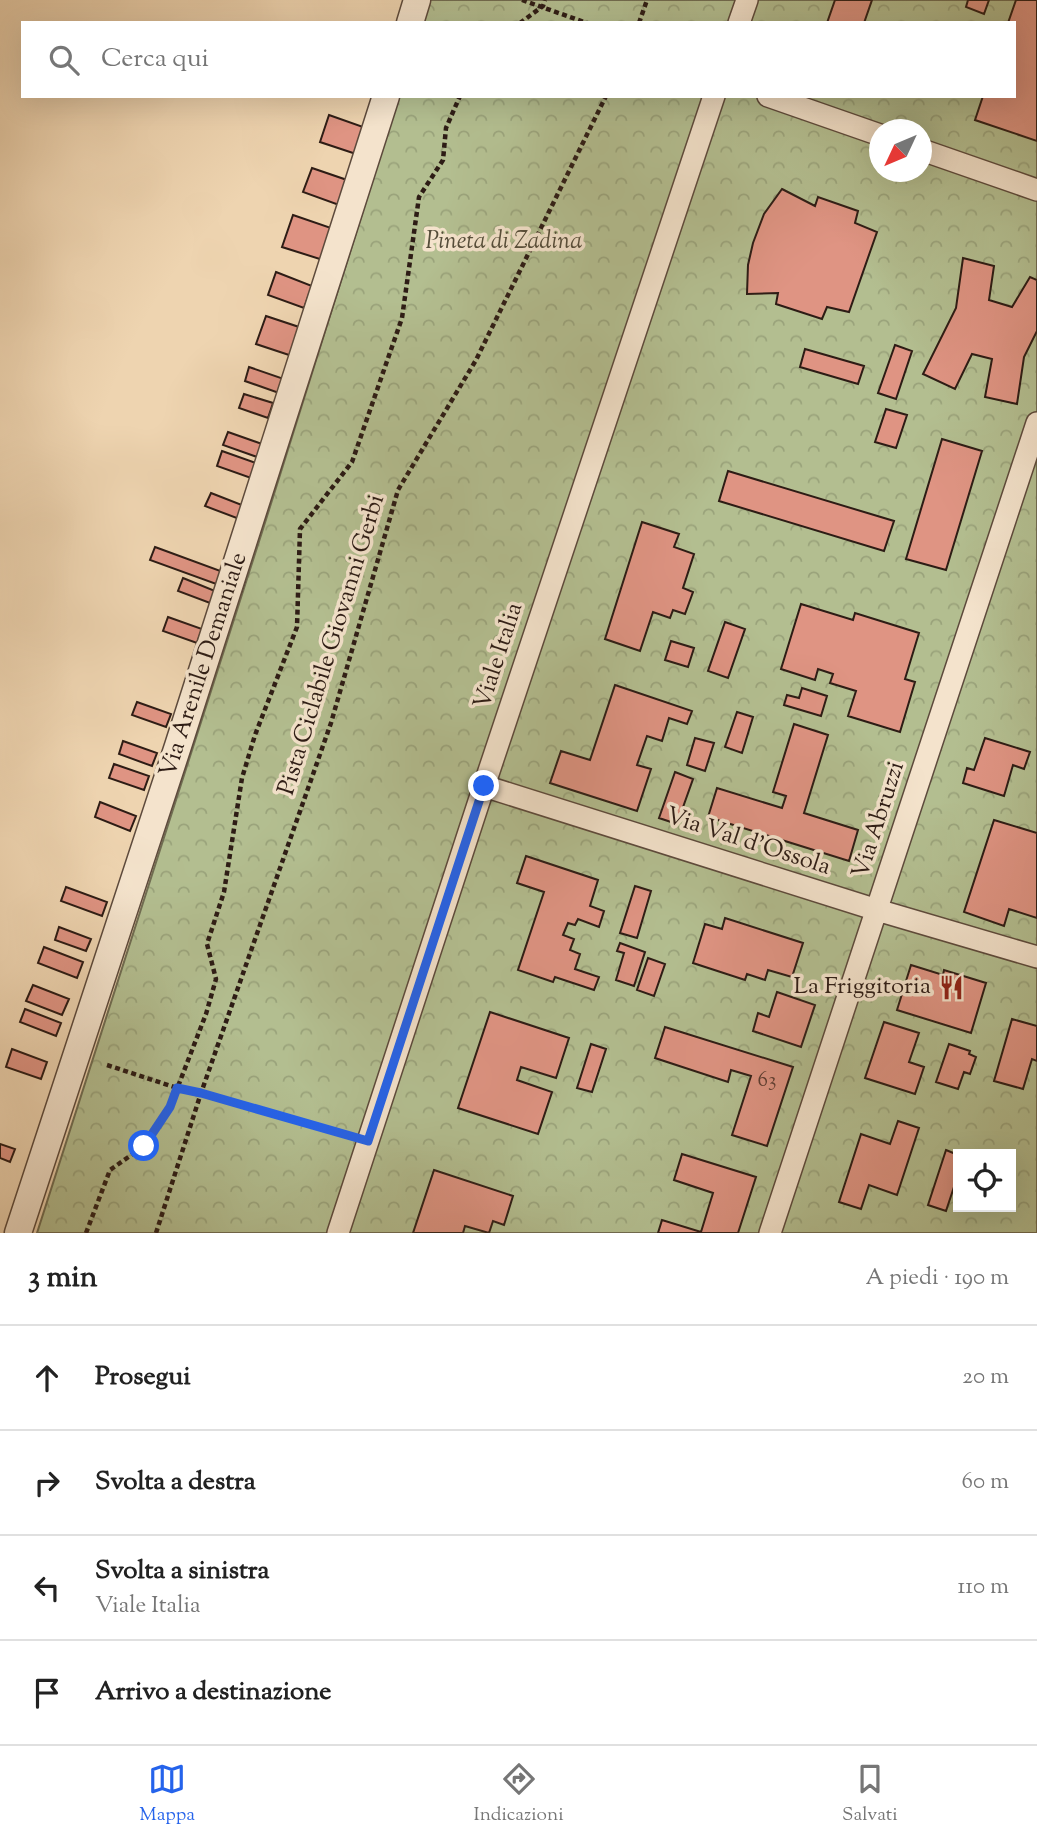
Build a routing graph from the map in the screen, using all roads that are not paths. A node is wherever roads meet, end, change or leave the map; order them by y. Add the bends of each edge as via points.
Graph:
1 (417, 0) edge
2 (747, 0) edge
3 (411, 21) edge
4 (740, 21) edge
5 (385, 98) edge
6 (713, 98) edge
7 (774, 98) edge
8 (869, 131) edge
9 (932, 153) edge
10 (1037, 190) edge
11 (1037, 423) edge
12 (1028, 478) edge
13 (484, 786) junction
14 (877, 910) junction
15 (1037, 957) edge
16 (18, 1233) edge
17 (338, 1233) edge
18 (770, 1233) edge

1 - 3 street
2 - 4 street
5 - 16 street, Via Arenile Demaniale
6 - 13 street, Viale Italia
7 - 8 street
9 - 10 street
11 - 12 street, Via Abruzzi
12 - 14 street, Via Abruzzi
13 - 14 street, Via Val d'Ossola
13 - 17 street, Viale Italia
14 - 15 street, Via Val d'Ossola
14 - 18 street, Via Abruzzi

